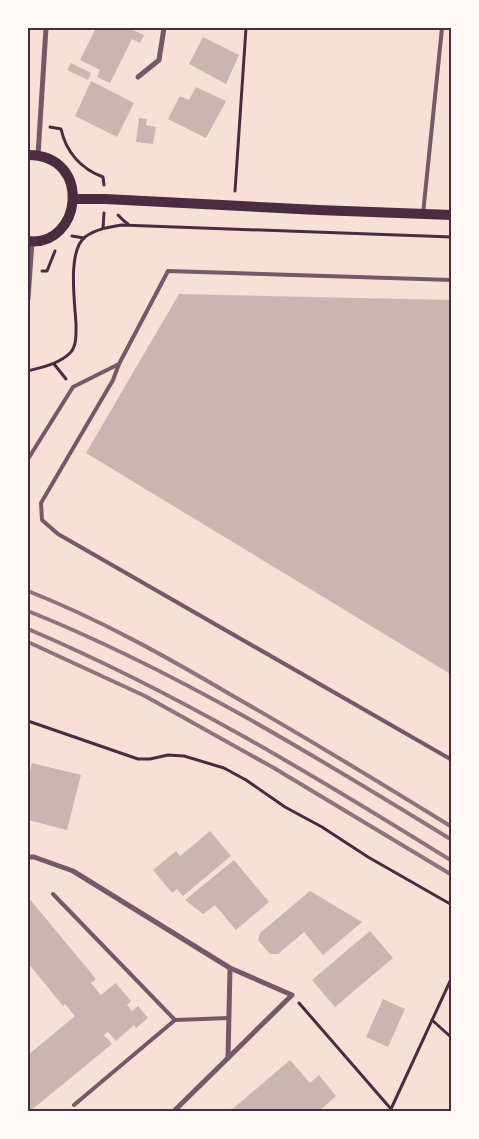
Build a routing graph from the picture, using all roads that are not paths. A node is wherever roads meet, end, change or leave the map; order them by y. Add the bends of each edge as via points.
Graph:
1 (46, 28) edge
2 (164, 28) edge
3 (442, 28) edge
4 (138, 77) dead end
5 (33, 155) edge
6 (74, 199) junction
7 (424, 214) junction
8 (452, 215) edge
9 (30, 241) edge
10 (452, 280) edge
11 (28, 299) edge
12 (119, 364) junction
13 (28, 459) edge
14 (452, 760) edge
15 (28, 857) edge
16 (53, 894) dead end
17 (230, 968) junction
18 (229, 1018) junction
19 (175, 1020) junction
20 (228, 1058) junction
21 (74, 1105) dead end
22 (173, 1112) edge

1 - 5 street via 40,126
2 - 4 street via 159,60
3 - 7 lane
5 - 6 main road via 50,159 64,170
6 - 7 main road
6 - 9 main road via 65,223 56,232 45,239
7 - 8 main road
9 - 11 street
10 - 12 lane via 168,271
12 - 13 lane via 73,387
12 - 14 lane via 114,380 41,503 42,520 58,534
15 - 17 street via 73,871
16 - 19 lane
17 - 18 street
17 - 20 street via 292,995
18 - 19 lane
18 - 20 street
19 - 21 lane
20 - 22 street

